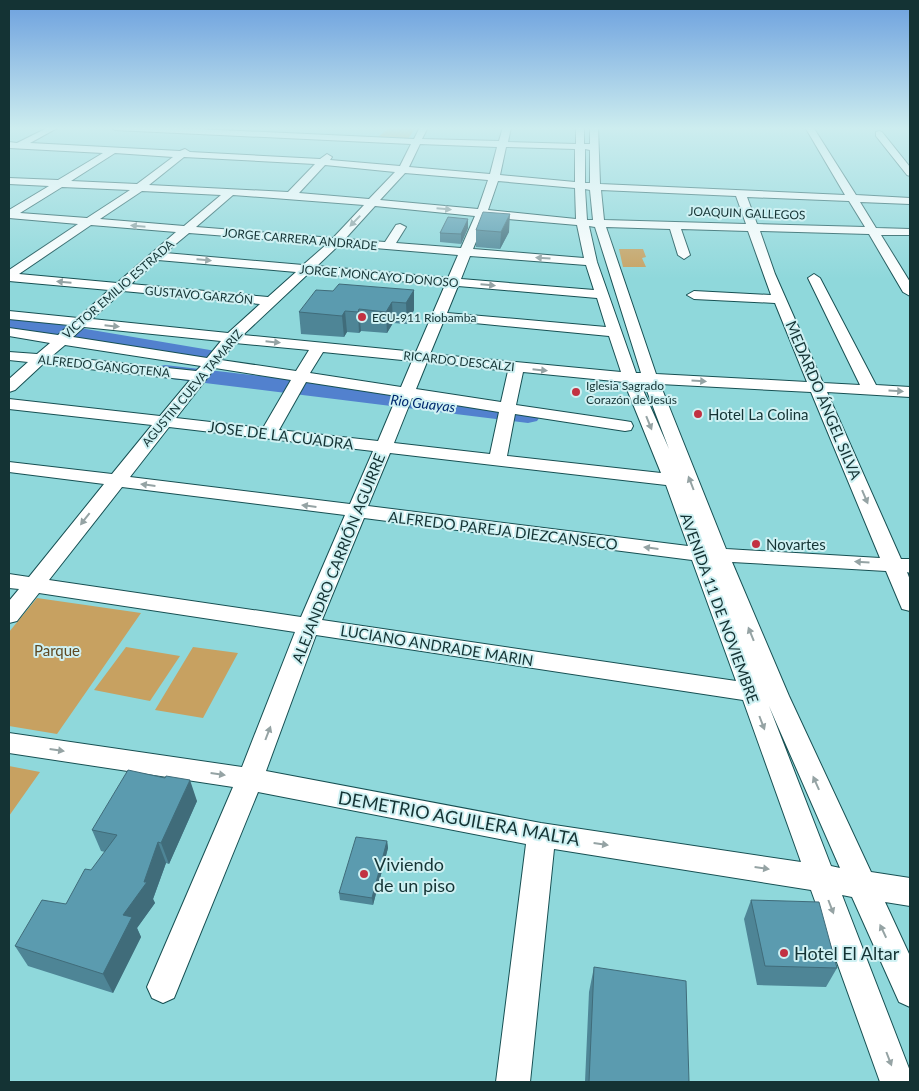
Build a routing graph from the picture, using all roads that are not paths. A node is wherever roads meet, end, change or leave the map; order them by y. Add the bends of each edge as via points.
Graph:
1 (68, 178) edge
2 (152, 178) edge
3 (307, 178) edge
4 (397, 178) edge
5 (494, 178) joint
6 (580, 178) edge
7 (595, 178) edge
8 (840, 178) edge
9 (9, 181) edge
10 (58, 184) junction
11 (580, 186) junction
12 (595, 187) junction
13 (138, 189) junction
14 (229, 194) junction
15 (290, 195) junction
16 (741, 195) junction
17 (852, 199) junction
18 (910, 201) edge
19 (373, 203) junction
20 (482, 213) junction
21 (9, 215) edge
22 (593, 220) junction
23 (91, 222) junction
24 (752, 224) junction
25 (674, 225) junction
26 (910, 226) edge
27 (400, 227) dead end
28 (872, 228) junction
29 (187, 230) junction
30 (910, 232) edge
31 (335, 243) junction
32 (388, 246) junction
33 (466, 253) junction
34 (684, 255) dead end
35 (155, 256) junction
36 (592, 262) junction
37 (305, 270) junction
38 (9, 276) edge
39 (814, 278) dead end
40 (454, 282) junction
41 (120, 287) junction
42 (910, 292) edge
43 (602, 295) junction
44 (694, 295) dead end
45 (780, 298) junction
46 (270, 302) junction
47 (9, 315) edge
48 (440, 316) junction
49 (80, 322) junction
50 (615, 332) junction
51 (9, 334) edge
52 (231, 338) junction
53 (318, 346) junction
54 (9, 356) edge
55 (421, 357) junction
56 (40, 358) junction
57 (516, 367) junction
58 (200, 376) junction
59 (640, 377) junction
60 (9, 386) edge
61 (820, 387) junction
62 (870, 390) junction
63 (910, 392) edge
64 (9, 404) edge
65 (165, 421) junction
66 (625, 426) dead end
67 (268, 434) junction
68 (383, 447) junction
69 (497, 460) junction
70 (9, 467) edge
71 (673, 480) junction
72 (115, 481) junction
73 (358, 512) junction
74 (708, 554) junction
75 (902, 565) edge
76 (9, 581) edge
77 (33, 585) junction
78 (910, 604) edge
79 (9, 616) edge
80 (309, 625) junction
81 (751, 693) junction
82 (777, 696) junction
83 (9, 743) edge
84 (250, 779) junction
85 (541, 835) junction
86 (820, 877) junction
87 (861, 884) junction
88 (910, 892) edge
89 (163, 987) dead end
90 (910, 991) edge
91 (513, 1082) edge
92 (897, 1082) edge

1 - 10 street
2 - 13 street
3 - 15 street
4 - 19 street, AGUSTIN CUEVA TAMARIZ
5 - 11 street
5 - 20 street, ALEJANDRO CARRIÓN AGUIRRE
6 - 11 street, AVENIDA 11 DE NOVIEMBRE
7 - 12 street, AVENIDA 11 DE NOVIEMBRE
8 - 17 street
9 - 10 street
10 - 13 street
10 - 21 street
11 - 12 street
11 - 22 street, AVENIDA 11 DE NOVIEMBRE
12 - 16 street
12 - 22 street, AVENIDA 11 DE NOVIEMBRE
13 - 14 street
13 - 23 street
14 - 15 street
14 - 29 street, VICTOR EMILIO ESTRADA
15 - 19 street
16 - 17 street
16 - 24 street, MEDARDO ÁNGEL SILVA
17 - 18 street
17 - 28 street
19 -> 20 street
19 -> 31 street, AGUSTIN CUEVA TAMARIZ
20 - 22 street
20 - 33 street, ALEJANDRO CARRIÓN AGUIRRE
21 - 23 street, JORGE CARRERA ANDRADE
22 - 24 street
22 - 25 street, JOAQUIN GALLEGOS
22 - 36 street, AVENIDA 11 DE NOVIEMBRE
22 - 59 street, AVENIDA 11 DE NOVIEMBRE
29 -> 23 street, JORGE CARRERA ANDRADE
23 - 38 street
24 - 25 street, JOAQUIN GALLEGOS
24 - 28 street, JOAQUIN GALLEGOS
24 - 45 street, MEDARDO ÁNGEL SILVA
25 - 34 street
26 - 28 street
27 - 32 street
28 - 30 street, JOAQUIN GALLEGOS
28 - 42 street
29 - 31 street, JORGE CARRERA ANDRADE
29 - 35 street, VICTOR EMILIO ESTRADA
31 - 32 street, JORGE CARRERA ANDRADE
31 - 37 street, AGUSTIN CUEVA TAMARIZ
32 - 33 street, JORGE CARRERA ANDRADE
36 -> 33 street, JORGE CARRERA ANDRADE
33 - 40 street, ALEJANDRO CARRIÓN AGUIRRE
35 -> 37 street, JORGE MONCAYO DONOSO
35 - 41 street, VICTOR EMILIO ESTRADA
36 - 43 street, AVENIDA 11 DE NOVIEMBRE
37 - 40 street, JORGE MONCAYO DONOSO
37 - 46 street, AGUSTIN CUEVA TAMARIZ
41 -> 38 street, GUSTAVO GARZÓN
39 - 62 street
40 -> 43 street, JORGE MONCAYO DONOSO
40 - 48 street, ALEJANDRO CARRIÓN AGUIRRE
41 - 46 street, GUSTAVO GARZÓN
41 - 49 street, VICTOR EMILIO ESTRADA
43 - 50 street, AVENIDA 11 DE NOVIEMBRE
44 - 45 street
45 - 61 street, MEDARDO ÁNGEL SILVA
46 - 52 street, AGUSTIN CUEVA TAMARIZ
47 - 49 street, RICARDO DESCALZI
48 - 50 street
48 - 55 street, ALEJANDRO CARRIÓN AGUIRRE
49 -> 52 street, RICARDO DESCALZI
49 - 56 street, VICTOR EMILIO ESTRADA
50 - 59 street, AVENIDA 11 DE NOVIEMBRE
51 - 66 street
52 -> 53 street, RICARDO DESCALZI
52 - 58 street, AGUSTIN CUEVA TAMARIZ
53 - 55 street, RICARDO DESCALZI
53 - 67 street
54 - 56 street, ALFREDO GANGOTENA
55 - 57 street, RICARDO DESCALZI
55 - 68 street, ALEJANDRO CARRIÓN AGUIRRE
56 - 58 street, ALFREDO GANGOTENA
56 - 60 street, VICTOR EMILIO ESTRADA
57 -> 59 street, RICARDO DESCALZI via 607,377
57 - 69 street
58 - 65 street, AGUSTIN CUEVA TAMARIZ
59 -> 61 street, RICARDO DESCALZI
59 -> 71 street, AVENIDA 11 DE NOVIEMBRE
74 -> 59 street, AVENIDA 11 DE NOVIEMBRE
61 - 62 street, RICARDO DESCALZI
61 -> 75 street, MEDARDO ÁNGEL SILVA
62 -> 63 street, RICARDO DESCALZI
64 - 65 street, JOSE DE LA CUADRA
65 - 67 street, JOSE DE LA CUADRA
65 - 72 street, AGUSTIN CUEVA TAMARIZ
67 - 68 street, JOSE DE LA CUADRA
68 - 69 street, JOSE DE LA CUADRA
68 - 73 street, ALEJANDRO CARRIÓN AGUIRRE
69 - 71 street, JOSE DE LA CUADRA
70 - 72 street, ALFREDO PAREJA DIEZCANSECO
71 - 74 street, AVENIDA 11 DE NOVIEMBRE
73 -> 72 street, ALFREDO PAREJA DIEZCANSECO
72 -> 77 street, AGUSTIN CUEVA TAMARIZ
74 -> 73 street, ALFREDO PAREJA DIEZCANSECO
73 - 80 street, ALEJANDRO CARRIÓN AGUIRRE
75 -> 74 street, ALFREDO PAREJA DIEZCANSECO
74 - 81 street, AVENIDA 11 DE NOVIEMBRE
82 -> 74 street, AVENIDA 11 DE NOVIEMBRE
75 - 78 street, MEDARDO ÁNGEL SILVA
76 - 77 street, LUCIANO ANDRADE MARIN
77 - 79 street, AGUSTIN CUEVA TAMARIZ
77 - 80 street, LUCIANO ANDRADE MARIN
80 - 81 street, LUCIANO ANDRADE MARIN
84 -> 80 street, ALEJANDRO CARRIÓN AGUIRRE
81 - 82 street, LUCIANO ANDRADE MARIN
81 -> 86 street, AVENIDA 11 DE NOVIEMBRE
87 -> 82 street, AVENIDA 11 DE NOVIEMBRE
83 -> 84 street, DEMETRIO AGUILERA MALTA
84 - 85 street, DEMETRIO AGUILERA MALTA
84 - 89 street, ALEJANDRO CARRIÓN AGUIRRE
85 -> 86 street, DEMETRIO AGUILERA MALTA
85 - 91 street
86 - 87 street, DEMETRIO AGUILERA MALTA
86 -> 92 street, AVENIDA 11 DE NOVIEMBRE
87 - 88 street, DEMETRIO AGUILERA MALTA
90 -> 87 street, AVENIDA 11 DE NOVIEMBRE

